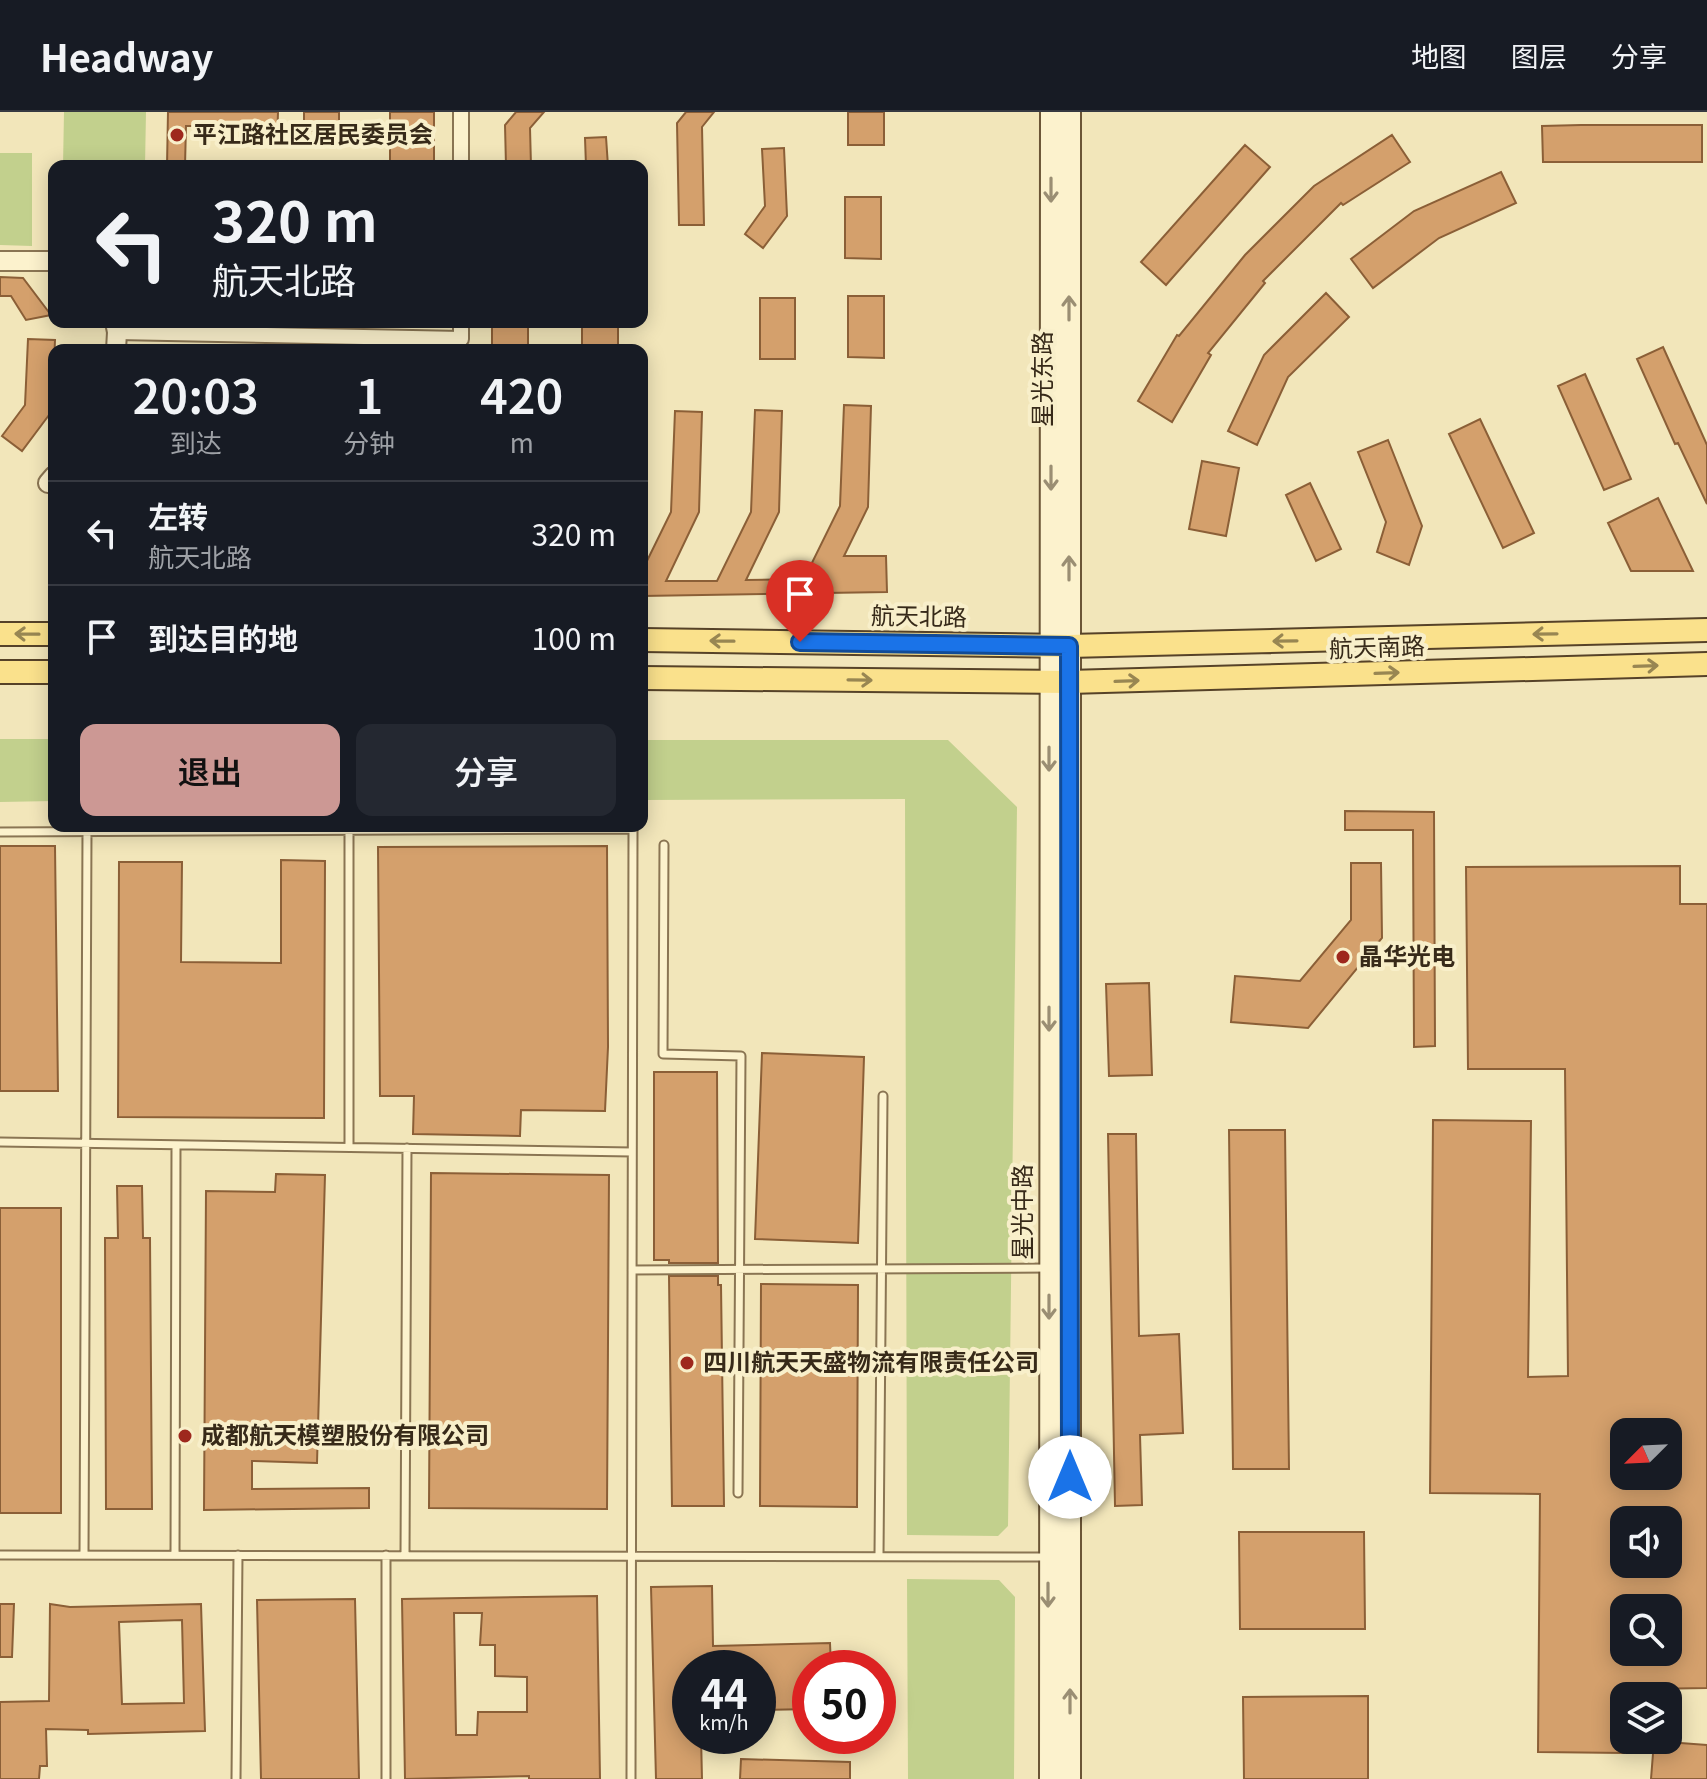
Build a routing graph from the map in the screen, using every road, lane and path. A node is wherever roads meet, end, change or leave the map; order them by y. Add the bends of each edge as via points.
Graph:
1 (461, 112) edge
2 (1051, 112) edge
3 (1070, 112) edge
4 (461, 160) edge
5 (0, 261) edge
6 (48, 261) edge
7 (461, 328) edge
8 (116, 335) edge
9 (1707, 630) edge
10 (0, 634) edge
11 (48, 634) edge
12 (648, 640) edge
13 (1060, 645) junction
14 (1707, 664) edge
15 (0, 672) edge
16 (48, 672) edge
17 (648, 678) edge
18 (1059, 682) junction
19 (48, 831) edge
20 (0, 832) edge
21 (87, 832) edge
22 (349, 832) edge
23 (633, 832) edge
24 (664, 845) dead end
25 (883, 1096) dead end
26 (0, 1142) edge
27 (85, 1143) junction
28 (176, 1145) junction
29 (349, 1147) junction
30 (407, 1148) junction
31 (632, 1152) junction
32 (1050, 1268) junction
33 (632, 1270) junction
34 (740, 1270) junction
35 (881, 1270) junction
36 (738, 1493) dead end
37 (0, 1555) edge
38 (84, 1555) junction
39 (175, 1555) junction
40 (238, 1555) junction
41 (386, 1555) junction
42 (405, 1555) junction
43 (632, 1555) junction
44 (879, 1555) junction
45 (1048, 1557) junction
46 (236, 1779) edge
47 (386, 1779) edge
48 (631, 1779) edge
49 (1050, 1779) edge
50 (1070, 1779) edge

1 - 4 street
2 -> 13 main road, 星光东路
13 -> 3 main road, 星光东路
5 - 6 street
7 - 8 street via 461,339
9 -> 13 main road, 航天南路
11 -> 10 main road
13 -> 12 main road, 航天北路
13 - 18 main road, 星光中路
18 -> 14 main road, 航天南路
15 - 16 main road
17 -> 18 main road
18 -> 32 main road, 星光中路
50 -> 18 main road, 星光中路
19 - 20 lane
21 - 27 lane
22 - 29 lane
23 - 31 lane
24 - 34 lane via 663,1054 741,1056
25 - 35 lane
26 - 27 lane
27 - 28 lane
27 - 38 lane
28 - 29 lane
28 - 39 lane
29 - 30 lane
30 - 31 lane
30 - 42 lane
31 - 33 lane
32 - 35 lane
32 -> 45 main road, 星光中路
33 - 34 lane
33 - 43 lane
34 - 35 lane
34 - 36 lane
35 - 44 lane
37 - 38 lane
38 - 39 lane
39 - 40 lane
40 - 41 lane
40 - 46 lane
41 - 42 lane
41 - 47 lane
42 - 43 lane
43 - 44 lane
43 - 48 lane
44 - 45 lane
45 -> 49 main road, 星光中路

